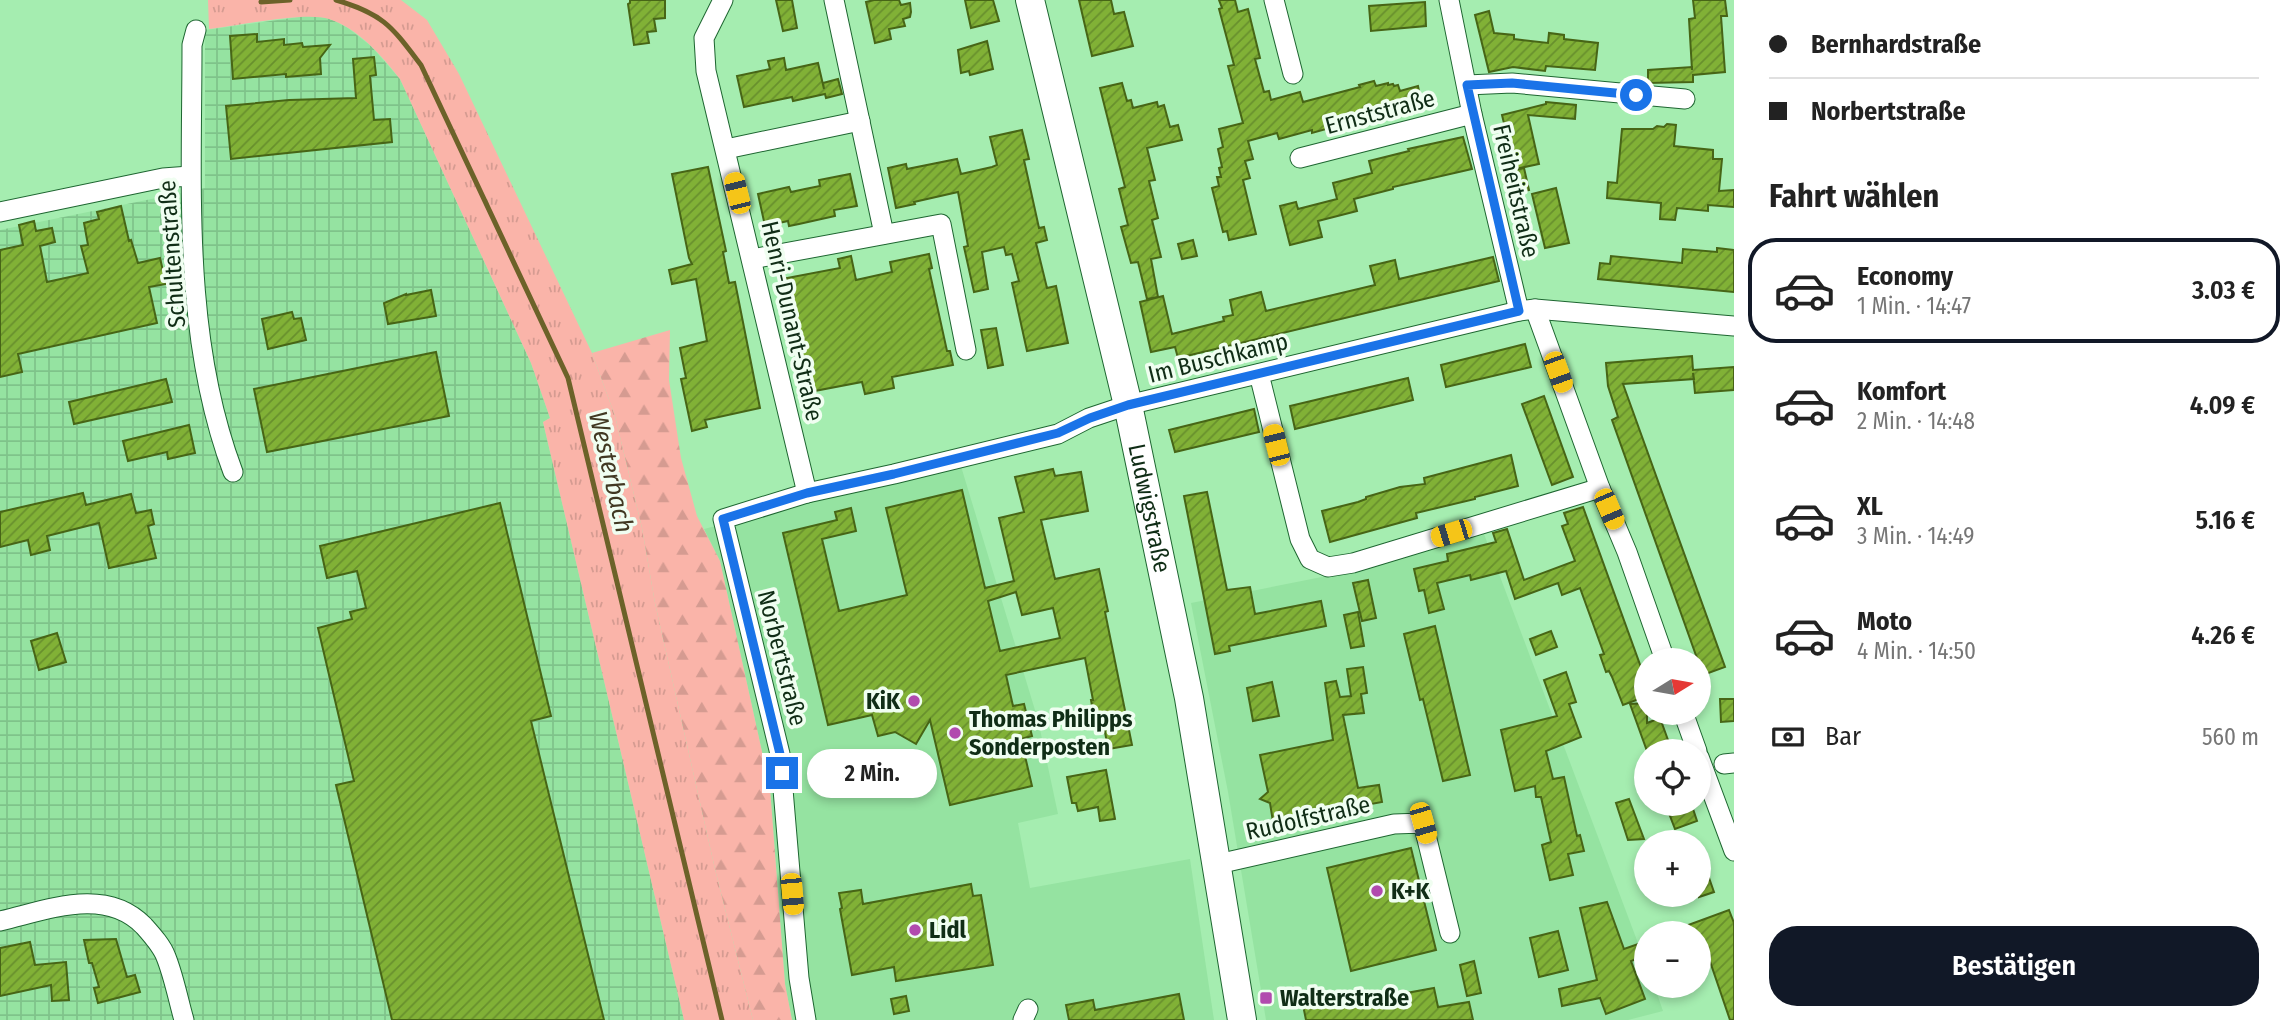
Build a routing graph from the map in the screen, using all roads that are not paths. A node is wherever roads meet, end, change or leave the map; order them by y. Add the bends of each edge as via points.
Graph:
1 (723, 0) edge
2 (834, 0) edge
3 (1030, 0) edge
4 (1274, 0) edge
5 (1449, 0) edge
6 (197, 30) dead end
7 (1293, 74) dead end
8 (1467, 85) junction
9 (1685, 99) dead end
10 (1472, 114) junction
11 (860, 121) junction
12 (726, 149) junction
13 (1300, 158) dead end
14 (190, 176) junction
15 (0, 212) edge
16 (884, 234) junction
17 (752, 259) junction
18 (1527, 310) junction
19 (1734, 326) edge
20 (966, 350) dead end
21 (1259, 374) junction
22 (1128, 405) junction
23 (233, 472) dead end
24 (1600, 488) junction
25 (807, 493) junction
26 (723, 519) joint
27 (1661, 648) edge
28 (1711, 789) edge
29 (1734, 851) edge
30 (1218, 864) junction
31 (0, 921) edge
32 (1450, 933) dead end
33 (184, 1020) edge
34 (806, 1020) edge
35 (1242, 1020) edge

1 - 12 street, Henri-Dunant-Straße via 704,38 706,71
2 - 11 street
3 - 22 main road, Ludwigstraße
4 - 7 street
5 - 8 street, Freiheitstraße
6 - 14 street, Schultenstraße via 192,45
8 - 9 street via 1512,83
8 - 10 street, Freiheitstraße
10 - 13 street, Ernststraße
10 - 18 street, Freiheitstraße
11 - 12 street
11 - 16 street
12 - 17 street, Henri-Dunant-Straße
14 - 15 street
14 - 23 street, Schultenstraße via 201,334 210,391
16 - 17 street
16 - 20 street via 941,224
17 - 25 street, Henri-Dunant-Straße
18 - 19 street, Im Buschkamp
18 - 21 street, Im Buschkamp
18 - 24 street, Freiheitstraße
21 - 22 street, Im Buschkamp
21 - 24 street via 1300,539 1310,559 1328,567
22 - 25 street, Im Buschkamp via 1058,433
22 - 30 main road, Ludwigstraße
24 - 27 street, Freiheitstraße
25 - 26 street, Im Buschkamp
26 - 34 street, Norbertstraße via 780,754
28 - 29 street
30 - 32 street, Rudolfstraße via 1394,824 1423,823
30 - 35 main road, Ludwigstraße
31 - 33 street via 83,903 120,907 138,919 166,955

